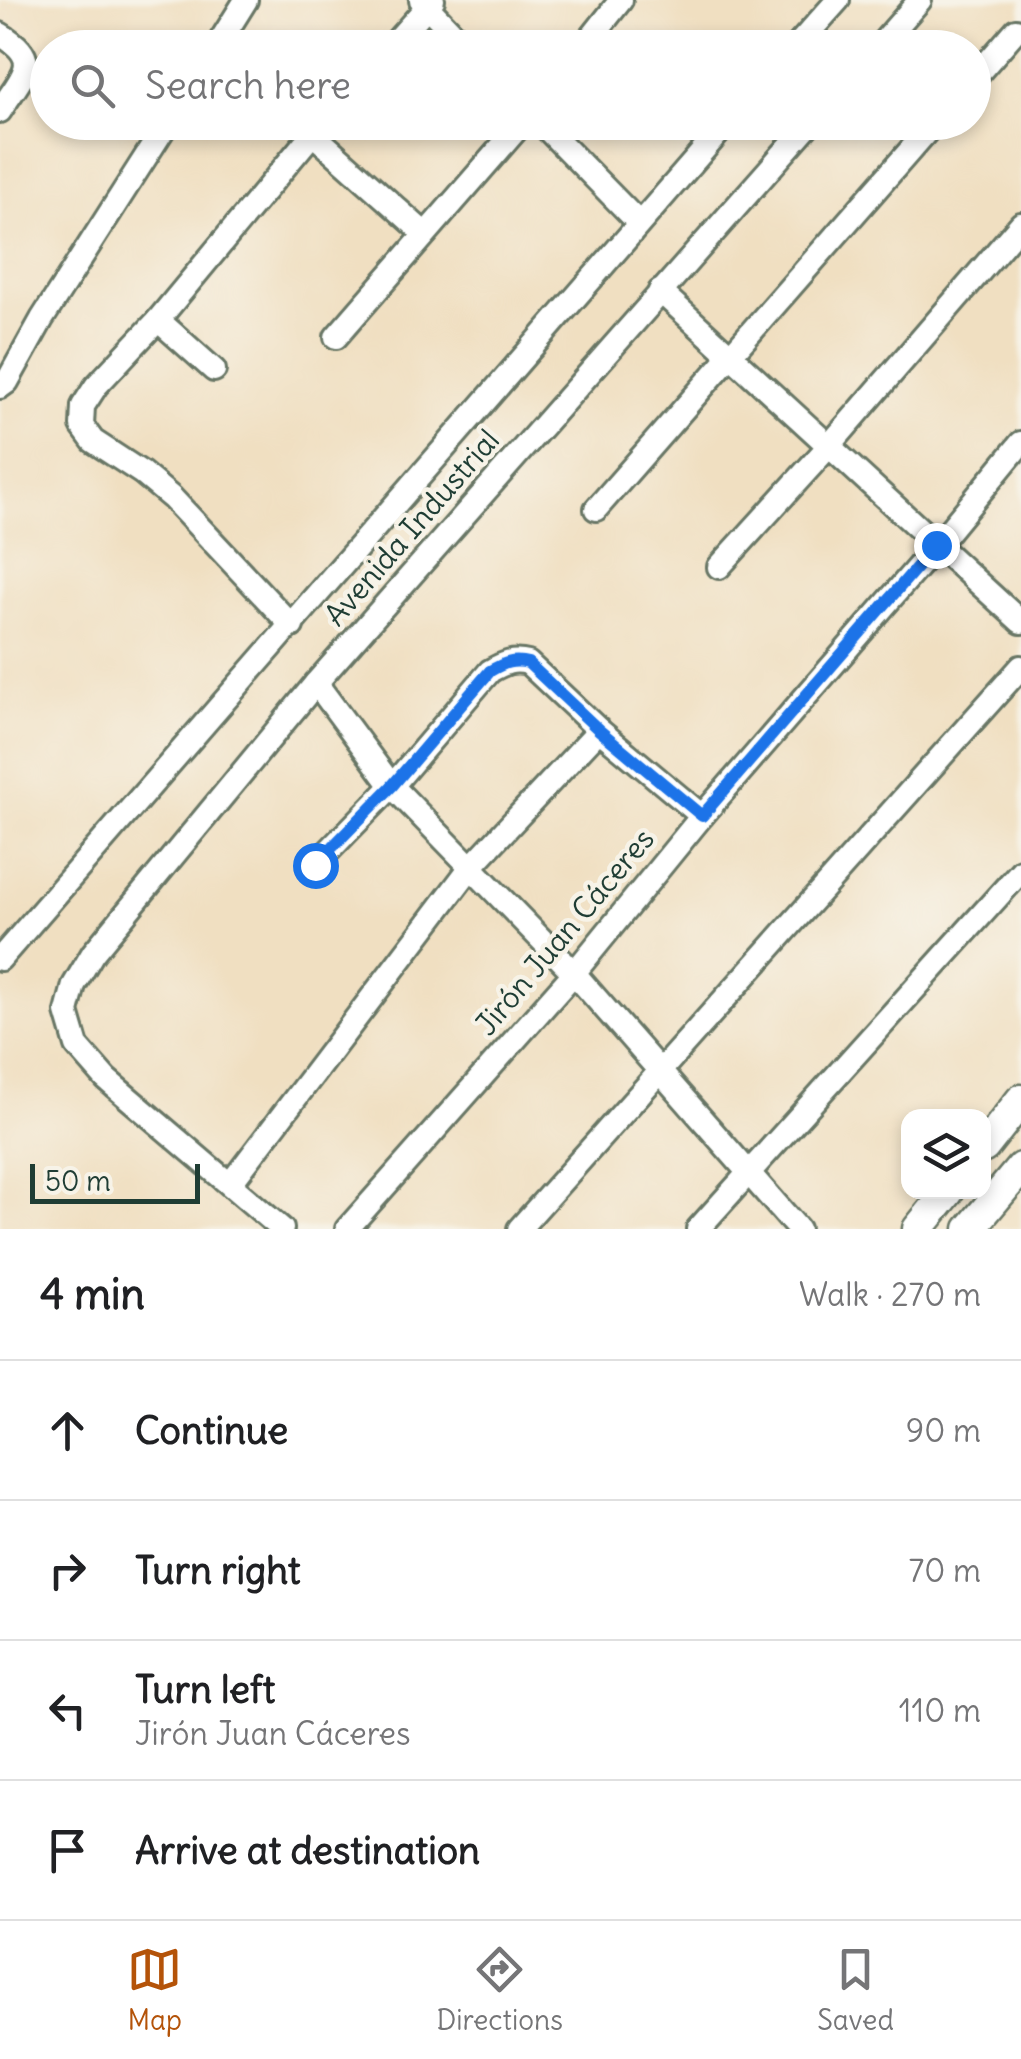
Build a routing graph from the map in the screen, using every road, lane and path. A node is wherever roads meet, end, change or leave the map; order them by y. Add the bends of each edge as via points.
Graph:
1 (246, 0) edge
2 (621, 0) edge
3 (920, 0) edge
4 (427, 2) edge
5 (827, 4) edge
6 (227, 30) edge
7 (404, 30) edge
8 (451, 30) edge
9 (597, 30) edge
10 (808, 30) edge
11 (894, 30) edge
12 (1016, 30) dead end
13 (0, 34) edge
14 (991, 59) edge
15 (0, 111) edge
16 (157, 140) edge
17 (307, 140) edge
18 (329, 140) edge
19 (507, 140) edge
20 (558, 140) edge
21 (712, 140) edge
22 (795, 140) edge
23 (919, 140) edge
24 (639, 223) junction
25 (1021, 224) edge
26 (426, 234) junction
27 (660, 292) junction
28 (158, 320) junction
29 (336, 338) dead end
30 (730, 355) junction
31 (214, 370) dead end
32 (0, 388) edge
33 (1021, 443) edge
34 (829, 446) junction
35 (596, 509) dead end
36 (936, 545) junction
37 (719, 567) dead end
38 (1021, 622) edge
39 (292, 626) junction
40 (1021, 667) edge
41 (316, 684) junction
42 (599, 730) junction
43 (392, 786) junction
44 (702, 816) junction
45 (315, 865) dead end
46 (470, 868) junction
47 (1021, 871) edge
48 (0, 959) edge
49 (574, 974) junction
50 (660, 1071) junction
51 (1021, 1100) edge
52 (991, 1138) edge
53 (1021, 1168) edge
54 (748, 1172) junction
55 (231, 1183) junction
56 (942, 1199) edge
57 (282, 1229) edge
58 (346, 1229) edge
59 (518, 1229) edge
60 (698, 1229) edge
61 (798, 1229) edge
62 (918, 1229) edge
63 (970, 1229) edge

1 - 6 street
2 - 9 street
3 - 11 street
4 - 7 street
4 - 8 street
5 - 10 street
12 - 14 street
13 - 15 street via 26,56 26,68
16 - 32 street
17 - 28 street
18 - 26 street
19 - 26 street
20 - 24 street
21 - 24 street, Avenida Industrial
22 - 27 street, Avenida Industrial
23 - 30 street
24 - 39 street, Avenida Industrial
25 - 34 street
26 - 29 street
27 - 30 street
27 - 41 street, Avenida Industrial
28 - 31 street
28 - 39 street via 96,386 83,406 82,426 172,498
30 - 34 street
30 - 35 street
33 - 36 street, Jirón Juan Cáceres
34 - 36 street
34 - 37 street
36 - 38 street
36 - 44 street, Jirón Juan Cáceres
39 - 48 street, Avenida Industrial
40 - 50 street
41 - 43 street
41 - 55 street, Avenida Industrial via 93,953 67,1012 76,1046 106,1079
42 - 43 street via 528,663 504,663
42 - 44 street
42 - 46 street
43 - 45 street
43 - 46 street
44 - 49 street, Jirón Juan Cáceres
46 - 49 street
46 - 55 street
47 - 54 street
49 - 50 street
49 - 58 street, Jirón Juan Cáceres
50 - 54 street
50 - 59 street
51 - 52 street
53 - 63 street
54 - 60 street
54 - 61 street
55 - 57 street
56 - 62 street

